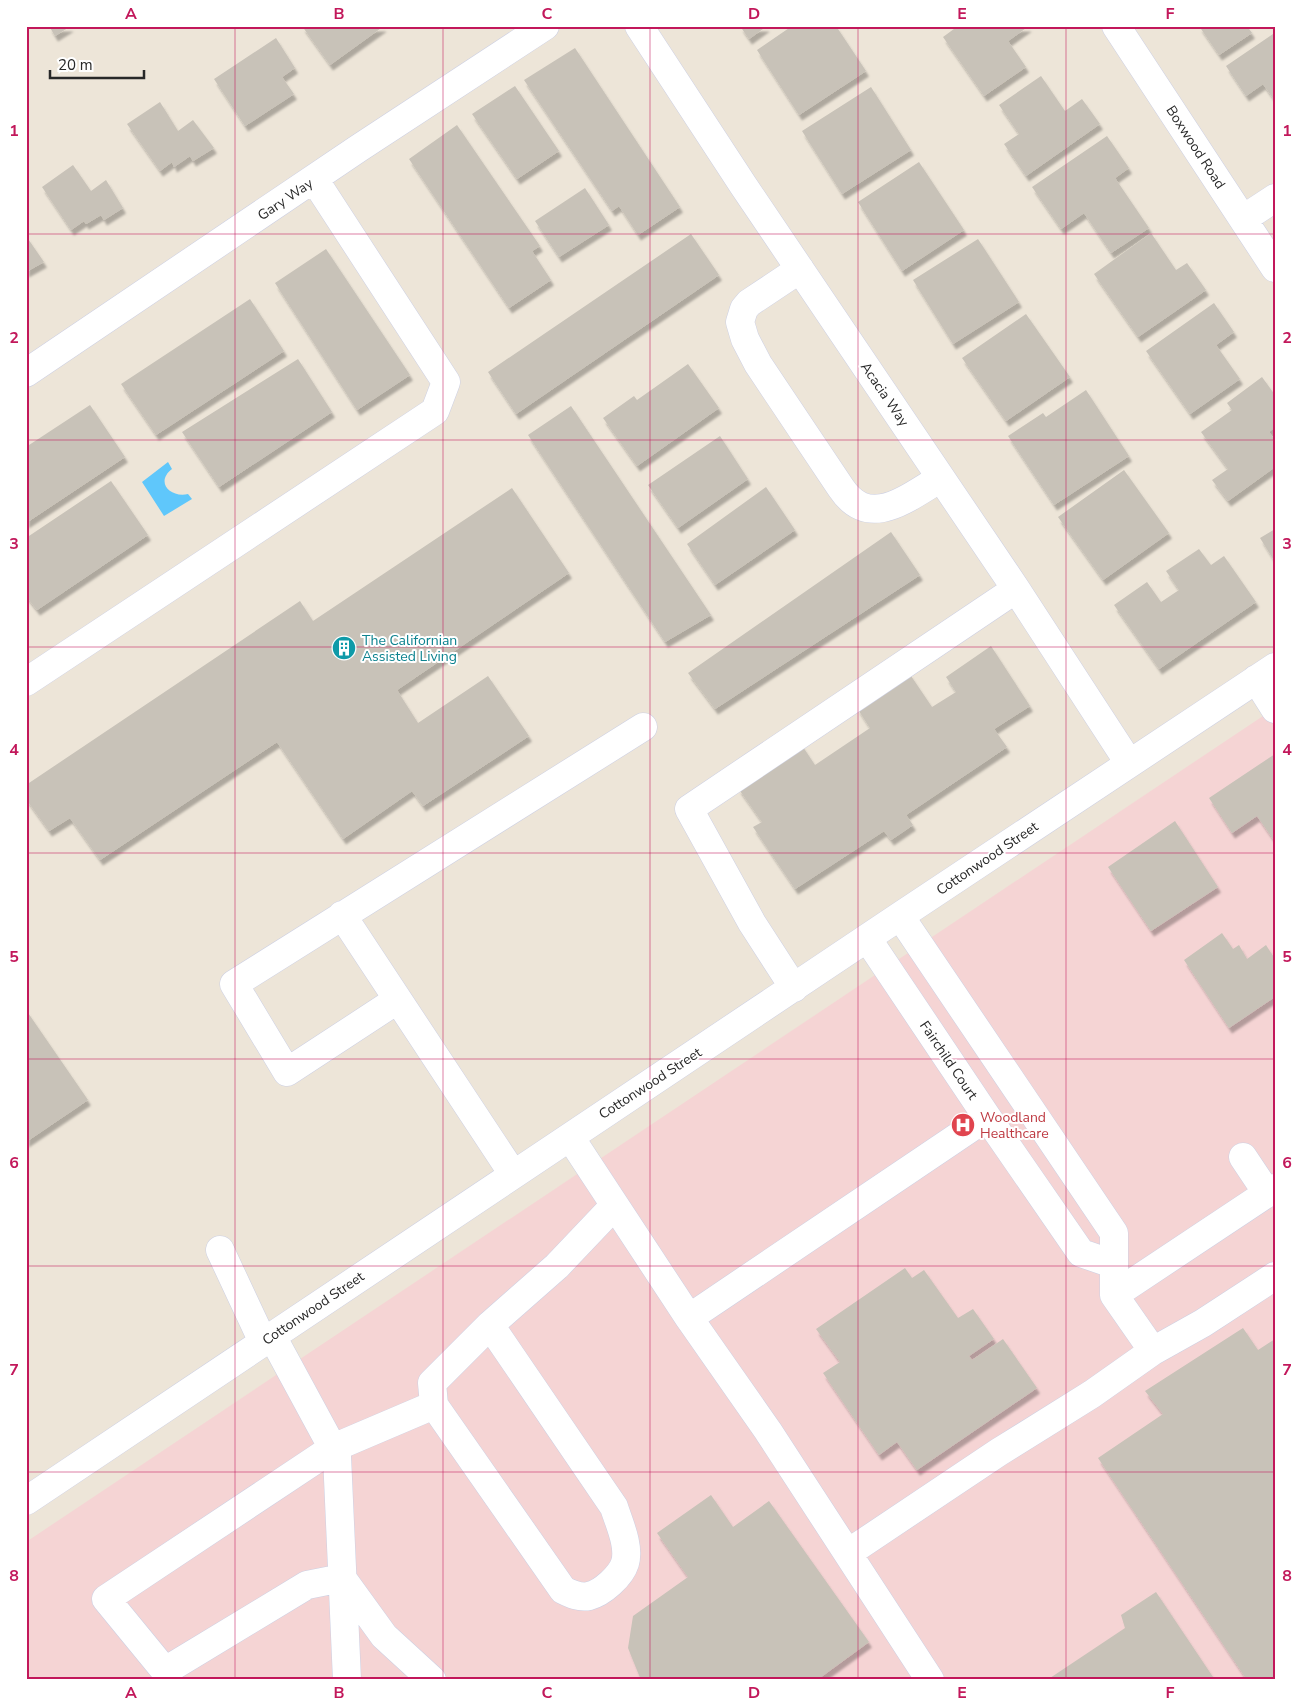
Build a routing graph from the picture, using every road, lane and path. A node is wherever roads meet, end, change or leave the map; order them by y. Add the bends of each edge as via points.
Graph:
1 (545, 26) edge
2 (639, 26) edge
3 (1116, 26) edge
4 (314, 179) junction
5 (1275, 198) edge
6 (1243, 219) junction
7 (1275, 268) edge
8 (800, 269) junction
9 (26, 373) edge
10 (941, 478) junction
11 (1016, 590) junction
12 (1266, 673) edge
13 (26, 682) edge
14 (1275, 709) edge
15 (643, 727) dead end
16 (1129, 763) junction
17 (342, 915) junction
18 (900, 916) junction
19 (867, 938) junction
20 (794, 988) junction
21 (397, 1000) junction
22 (987, 1117) junction
23 (570, 1137) junction
24 (1243, 1157) dead end
25 (513, 1174) junction
26 (1271, 1190) edge
27 (614, 1206) junction
28 (220, 1250) dead end
29 (1113, 1264) junction
30 (1275, 1276) edge
31 (1114, 1295) junction
32 (689, 1318) junction
33 (490, 1325) junction
34 (268, 1339) junction
35 (1153, 1351) junction
36 (434, 1405) junction
37 (333, 1448) junction
38 (26, 1501) edge
39 (848, 1554) junction
40 (342, 1578) junction
41 (348, 1680) edge
42 (432, 1680) edge
43 (930, 1680) edge

1 - 4 street, Gary Way
2 - 8 street, Acacia Way
3 - 6 street, Boxwood Road
4 - 9 street, Gary Way
4 - 13 street via 446,382 435,411
5 - 6 street
6 - 7 street, Boxwood Road
8 - 10 street, Acacia Way
8 - 10 street via 750,303 744,309 740,322 758,364 846,496 864,509 878,510 894,505
10 - 11 street, Acacia Way
11 - 16 street, Acacia Way
11 - 20 street via 688,809 752,923
12 - 14 street
12 - 16 street, Cottonwood Street
15 - 17 street
16 - 18 street, Cottonwood Street
17 - 21 street
17 - 21 street via 234,984 286,1072
18 - 19 street, Cottonwood Street
18 - 29 street via 1114,1233
19 - 20 street, Cottonwood Street
19 - 22 street, Fairchild Court
20 - 23 street, Cottonwood Street
21 - 25 street
22 - 29 street, Fairchild Court via 1081,1253
22 - 32 street
23 - 25 street, Cottonwood Street
23 - 27 street
24 - 26 street
25 - 34 street, Cottonwood Street
26 - 31 street
27 - 32 street
27 - 33 street via 557,1266
28 - 34 street
29 - 31 street
30 - 35 street
31 - 35 street
32 - 39 street
33 - 36 street via 432,1383
33 - 36 street via 614,1507 626,1553 619,1574 600,1591 588,1596 577,1596 563,1590
34 - 37 street
34 - 38 street, Cottonwood Street
35 - 39 street
36 - 37 street
37 - 40 street via 337,1456
37 - 40 street via 106,1599 165,1671 307,1584
39 - 43 street
40 - 41 street
40 - 42 street via 384,1636

